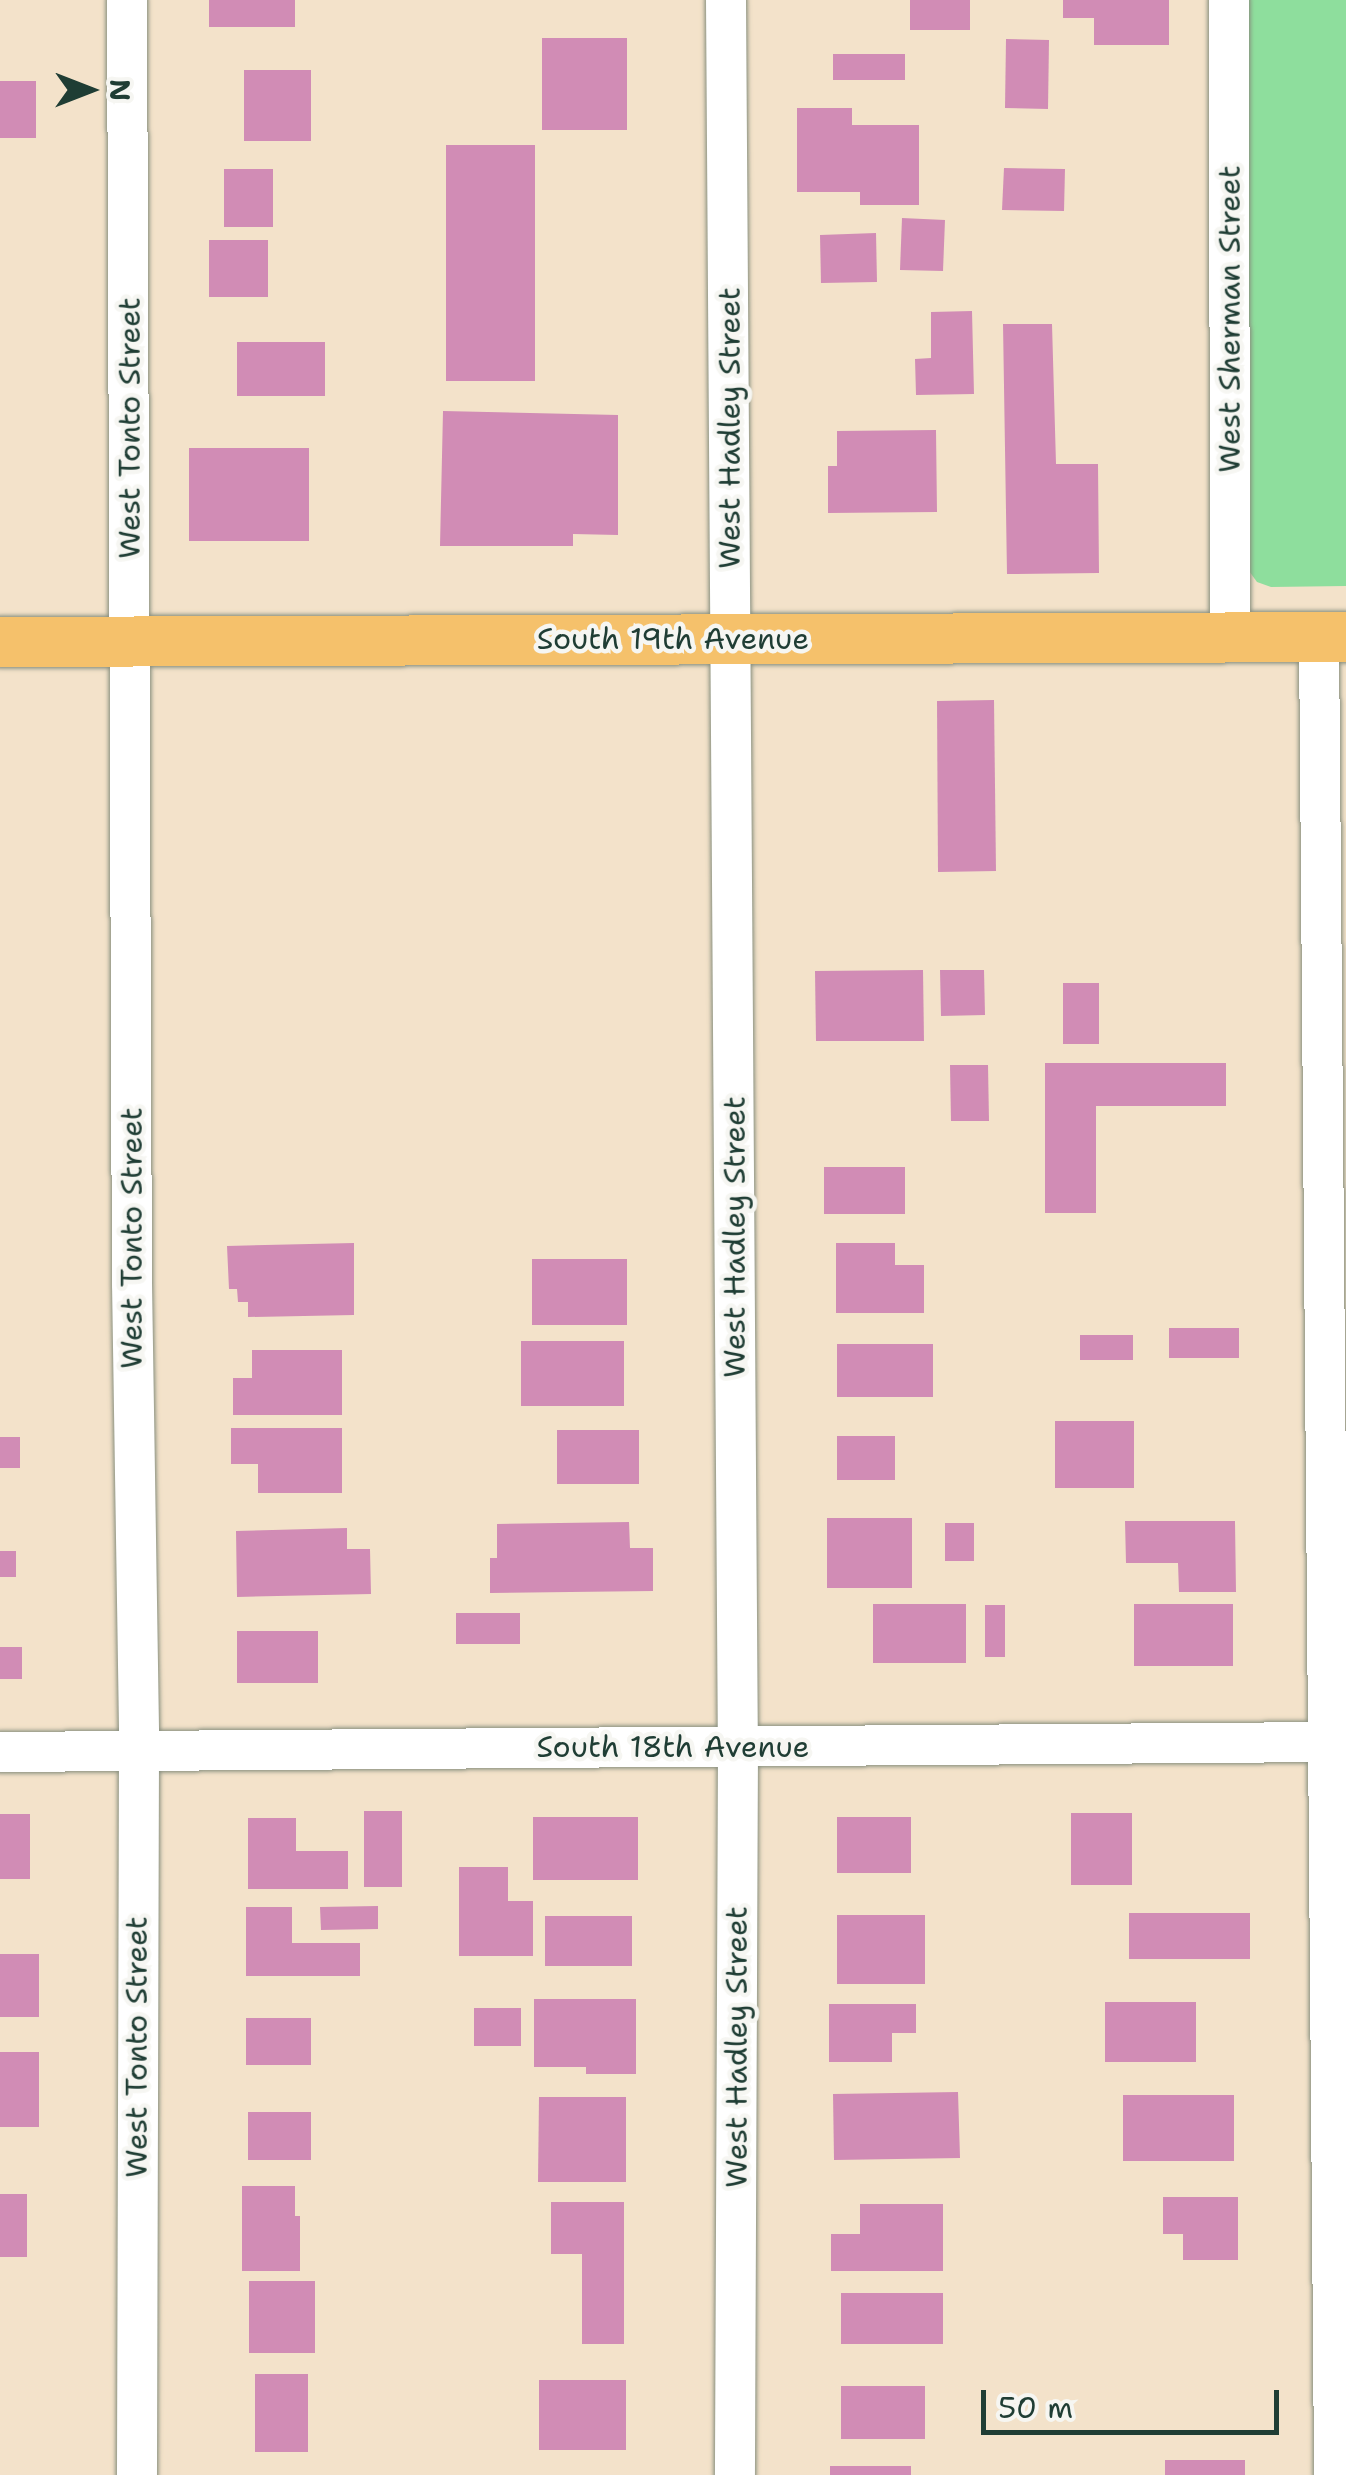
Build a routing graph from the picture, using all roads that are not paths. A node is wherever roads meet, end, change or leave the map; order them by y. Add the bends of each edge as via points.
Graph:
1 (127, 0) edge
2 (726, 0) edge
3 (1229, 0) edge
4 (1230, 637) junction
5 (1333, 637) edge
6 (731, 638) junction
7 (0, 642) edge
8 (132, 642) junction
9 (1336, 1742) edge
10 (738, 1747) junction
11 (0, 1752) edge
12 (140, 1752) junction
13 (137, 2475) edge
14 (736, 2475) edge
15 (1334, 2475) edge

1 - 8 street, West Tonto Street
2 - 6 street, West Hadley Street
3 - 4 street, West Sherman Street
4 - 5 main road, South 19th Avenue
4 - 6 main road, South 19th Avenue
5 - 9 street
6 - 8 main road, South 19th Avenue
6 - 10 street, West Hadley Street
7 - 8 main road, South 19th Avenue
8 - 12 street, West Tonto Street
9 - 10 street, South 18th Avenue
9 - 15 street
10 - 12 street, South 18th Avenue
10 - 14 street, West Hadley Street
11 - 12 street, South 18th Avenue
12 - 13 street, West Tonto Street

